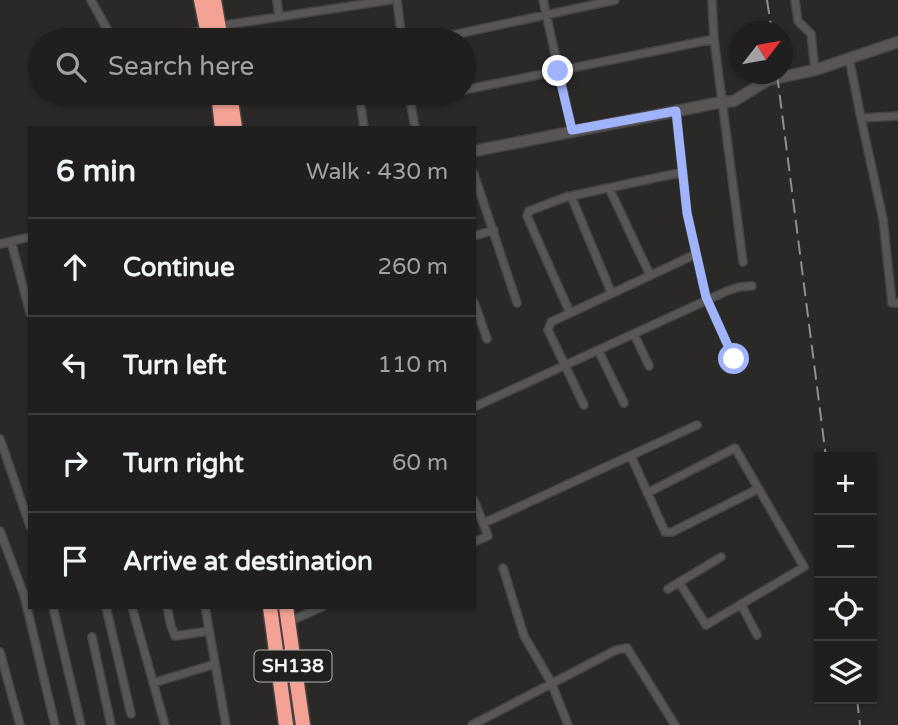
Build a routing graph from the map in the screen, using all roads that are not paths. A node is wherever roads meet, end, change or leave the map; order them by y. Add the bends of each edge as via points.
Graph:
1 (90, 0) edge
2 (201, 0) edge
3 (214, 0) edge
4 (277, 0) edge
5 (329, 0) edge
6 (390, 0) edge
7 (397, 0) edge
8 (543, 0) edge
9 (615, 0) edge
10 (712, 0) edge
11 (795, 0) edge
12 (380, 1) edge
13 (330, 9) junction
14 (546, 13) junction
15 (279, 17) junction
16 (106, 28) edge
17 (212, 28) edge
18 (214, 28) edge
19 (237, 28) edge
20 (401, 28) edge
21 (476, 29) edge
22 (714, 39) junction
23 (898, 41) edge
24 (849, 58) junction
25 (816, 70) junction
26 (558, 71) junction
27 (476, 88) edge
28 (722, 102) junction
29 (219, 105) edge
30 (232, 105) edge
31 (361, 105) edge
32 (411, 105) edge
33 (676, 111) junction
34 (898, 116) edge
35 (861, 118) junction
36 (222, 126) edge
37 (235, 126) edge
38 (364, 126) edge
39 (415, 126) edge
40 (572, 130) junction
41 (476, 151) edge
42 (682, 172) junction
43 (476, 180) edge
44 (609, 188) junction
45 (571, 196) junction
46 (494, 230) junction
47 (476, 235) edge
48 (28, 238) edge
49 (11, 242) junction
50 (0, 244) edge
51 (696, 254) junction
52 (743, 262) dead end
53 (650, 275) junction
54 (752, 286) dead end
55 (611, 292) junction
56 (707, 300) junction
57 (517, 303) dead end
58 (898, 303) edge
59 (28, 306) edge
60 (476, 308) edge
61 (570, 313) junction
62 (634, 334) junction
63 (487, 339) dead end
64 (598, 350) junction
65 (734, 359) dead end
66 (565, 366) junction
67 (649, 366) dead end
68 (624, 403) dead end
69 (584, 405) dead end
70 (476, 406) edge
71 (697, 425) dead end
72 (0, 439) edge
73 (631, 456) junction
74 (758, 489) junction
75 (647, 494) junction
76 (476, 505) edge
77 (28, 520) edge
78 (484, 523) junction
79 (0, 531) edge
80 (476, 541) edge
81 (721, 557) dead end
82 (503, 568) dead end
83 (679, 582) junction
84 (668, 589) dead end
85 (741, 604) junction
86 (52, 609) edge
87 (106, 609) edge
88 (133, 609) edge
89 (167, 609) edge
90 (205, 609) edge
91 (270, 609) edge
92 (286, 609) edge
93 (317, 609) edge
94 (287, 622) junction
95 (209, 631) junction
96 (757, 635) dead end
97 (92, 637) dead end
98 (0, 652) edge
99 (215, 664) junction
100 (551, 682) junction
101 (153, 683) junction
102 (131, 714) dead end
103 (20, 725) edge
104 (55, 725) edge
105 (81, 725) edge
106 (111, 725) edge
107 (165, 725) edge
108 (226, 725) edge
109 (286, 725) edge
110 (303, 725) edge
111 (472, 725) edge
112 (568, 725) edge
113 (674, 725) edge

1 - 16 street
2 - 17 highway
3 - 18 highway
4 - 15 street
5 - 13 street
6 - 12 street
7 - 20 street
8 - 14 street
9 - 14 street
10 - 22 street
11 - 25 street via 798,21 811,34
12 - 13 street
13 - 15 street
14 - 21 street
14 - 26 street
15 - 19 street
22 - 26 street
22 - 28 street
23 - 24 street
24 - 25 street
24 - 35 street
25 - 28 street via 768,80 734,102
26 - 27 street
26 - 40 street
28 - 33 street
28 - 52 street
29 - 36 highway
30 - 37 highway
31 - 38 street
32 - 39 street
33 - 40 street
33 - 42 street
34 - 35 street
35 - 58 street via 883,219 892,303
40 - 41 street
42 - 44 street
42 - 51 street
43 - 46 street
44 - 45 street
44 - 53 street
45 - 55 street
45 - 61 street via 534,208 527,216
46 - 47 street
46 - 57 street
48 - 49 street
49 - 50 street
49 - 59 street
51 - 53 street
51 - 56 street
53 - 55 street
54 - 56 street
55 - 61 street
56 - 62 street
56 - 65 street
60 - 63 street
61 - 66 street via 551,322 548,330
62 - 64 street
62 - 67 street
64 - 66 street
64 - 68 street
66 - 69 street
66 - 70 street
71 - 73 street
72 - 77 street
73 - 75 street
73 - 78 street
74 - 75 street via 672,532 665,532
74 - 75 street via 735,448
74 - 85 street via 804,567
76 - 78 street
78 - 80 street via 488,536
79 - 104 street via 24,595
81 - 83 street
82 - 100 street via 524,636
83 - 84 street
83 - 85 street via 706,625
85 - 96 street
86 - 105 street
87 - 102 street
88 - 101 street
89 - 95 street via 175,636
90 - 95 street
91 - 109 highway
92 - 94 highway, SH138
93 - 94 street
94 - 110 highway, SH138
95 - 99 street
97 - 106 street
98 - 103 street
99 - 101 street
99 - 108 street
100 - 111 street
100 - 112 street
100 - 113 street via 627,648
101 - 107 street

